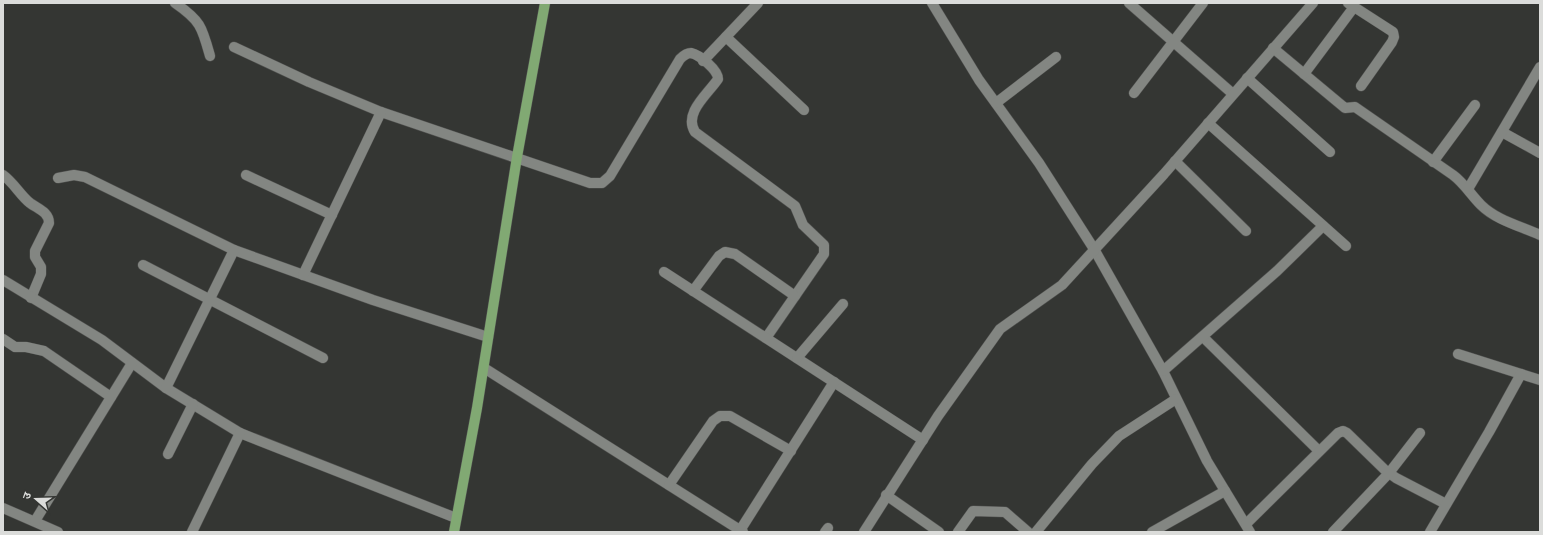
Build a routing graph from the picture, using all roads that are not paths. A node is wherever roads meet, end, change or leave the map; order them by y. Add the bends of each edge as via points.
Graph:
1 (176, 3) edge
2 (545, 3) edge
3 (758, 3) edge
4 (932, 3) edge
5 (1129, 3) edge
6 (1203, 3) edge
7 (1310, 4) edge
8 (1351, 5) edge
9 (726, 37) junction
10 (1173, 42) junction
11 (234, 47) dead end
12 (1273, 48) junction
13 (210, 56) dead end
14 (1056, 57) dead end
15 (703, 61) junction
16 (1540, 67) edge
17 (1304, 74) junction
18 (1247, 78) junction
19 (1361, 86) dead end
20 (1134, 93) dead end
21 (1233, 94) junction
22 (996, 103) junction
23 (1475, 105) dead end
24 (804, 110) dead end
25 (381, 112) junction
26 (1208, 123) junction
27 (1502, 132) junction
28 (1330, 152) dead end
29 (1540, 152) edge
30 (517, 157) junction
31 (1175, 161) junction
32 (1433, 162) junction
33 (3, 175) edge
34 (246, 175) dead end
35 (58, 178) dead end
36 (1468, 189) junction
37 (332, 215) junction
38 (1323, 226) junction
39 (1246, 231) dead end
40 (1540, 235) edge
41 (1346, 246) dead end
42 (1094, 249) junction
43 (234, 250) junction
44 (143, 265) dead end
45 (664, 272) dead end
46 (303, 275) junction
47 (3, 280) edge
48 (694, 291) junction
49 (795, 296) junction
50 (31, 298) junction
51 (210, 299) junction
52 (842, 304) dead end
53 (488, 337) junction
54 (1203, 337) junction
55 (766, 338) junction
56 (3, 339) edge
57 (1458, 354) dead end
58 (324, 358) dead end
59 (797, 358) junction
60 (132, 362) junction
61 (484, 368) junction
62 (1163, 371) junction
63 (1521, 374) junction
64 (1540, 380) edge
65 (834, 382) junction
66 (166, 388) junction
67 (111, 397) junction
68 (1176, 398) junction
69 (193, 404) junction
70 (240, 433) junction
71 (1420, 433) dead end
72 (923, 440) junction
73 (790, 451) junction
74 (1319, 451) junction
75 (168, 454) dead end
76 (1389, 473) junction
77 (669, 485) junction
78 (1225, 491) junction
79 (886, 495) junction
80 (1446, 504) junction
81 (3, 508) edge
82 (456, 518) junction
83 (35, 521) junction
84 (1248, 528) edge
85 (741, 531) edge
86 (58, 532) edge
87 (192, 532) edge
88 (454, 532) edge
89 (864, 532) edge
90 (938, 532) edge
91 (958, 532) edge
92 (1028, 532) edge
93 (1036, 532) edge
94 (1152, 532) edge
95 (1333, 532) edge
96 (1430, 532) edge

1 - 13 street via 195,18 203,29
2 - 30 main road
3 - 9 street
4 - 22 street
5 - 10 street
6 - 10 street
7 - 12 street
8 - 17 street
8 - 19 street via 1394,32 1392,42
9 - 15 street
9 - 24 street
10 - 20 street
10 - 21 street
11 - 25 street
12 - 17 street
12 - 18 street
14 - 22 street
15 - 30 street via 690,53 685,54 680,60 610,176 602,183 590,183
15 - 49 street via 714,69 718,79 694,112 691,126 695,132 795,206 803,225 824,245 824,254
16 - 27 street
17 - 32 street via 1345,108 1355,107
18 - 21 street
18 - 28 street
21 - 26 street
22 - 42 street via 1039,163
23 - 32 street
25 - 30 street
25 - 37 street
26 - 31 street
26 - 38 street
27 - 29 street
27 - 36 street
30 - 53 main road
31 - 39 street
31 - 42 street
32 - 36 street via 1462,181
33 - 50 street via 25,199 49,217 49,223 35,251 41,274
34 - 37 street
35 - 43 street via 74,175 84,177
36 - 40 street via 1488,210
37 - 46 street
38 - 41 street
38 - 54 street
42 - 62 street
42 - 72 street via 1062,285 1000,329
43 - 46 street
43 - 51 street
44 - 51 street
45 - 48 street
46 - 53 street
47 - 50 street
48 - 49 street via 719,256 725,252 735,254
48 - 55 street
49 - 55 street
50 - 60 street via 102,340
51 - 58 street
51 - 66 street
52 - 59 street
53 - 61 main road
54 - 62 street
54 - 74 street
55 - 59 street
56 - 67 street via 15,347 44,351
57 - 63 street
59 - 65 street
60 - 66 street
60 - 67 street
61 - 77 street
61 - 82 main road
62 - 68 street
63 - 64 street
63 - 80 street
65 - 72 street
65 - 73 street
66 - 69 street
67 - 83 street
68 - 78 street
68 - 93 street via 1119,436 1092,464
69 - 70 street
69 - 75 street
70 - 82 street
70 - 87 street
71 - 76 street
72 - 79 street
73 - 77 street via 730,416 720,416
73 - 85 street
74 - 76 street via 1343,431
74 - 84 street
76 - 80 street
76 - 95 street
77 - 85 street
78 - 84 street
78 - 94 street
79 - 89 street
79 - 90 street
80 - 96 street
81 - 83 street
82 - 88 main road
83 - 86 street
91 - 92 street via 973,511 1005,512

